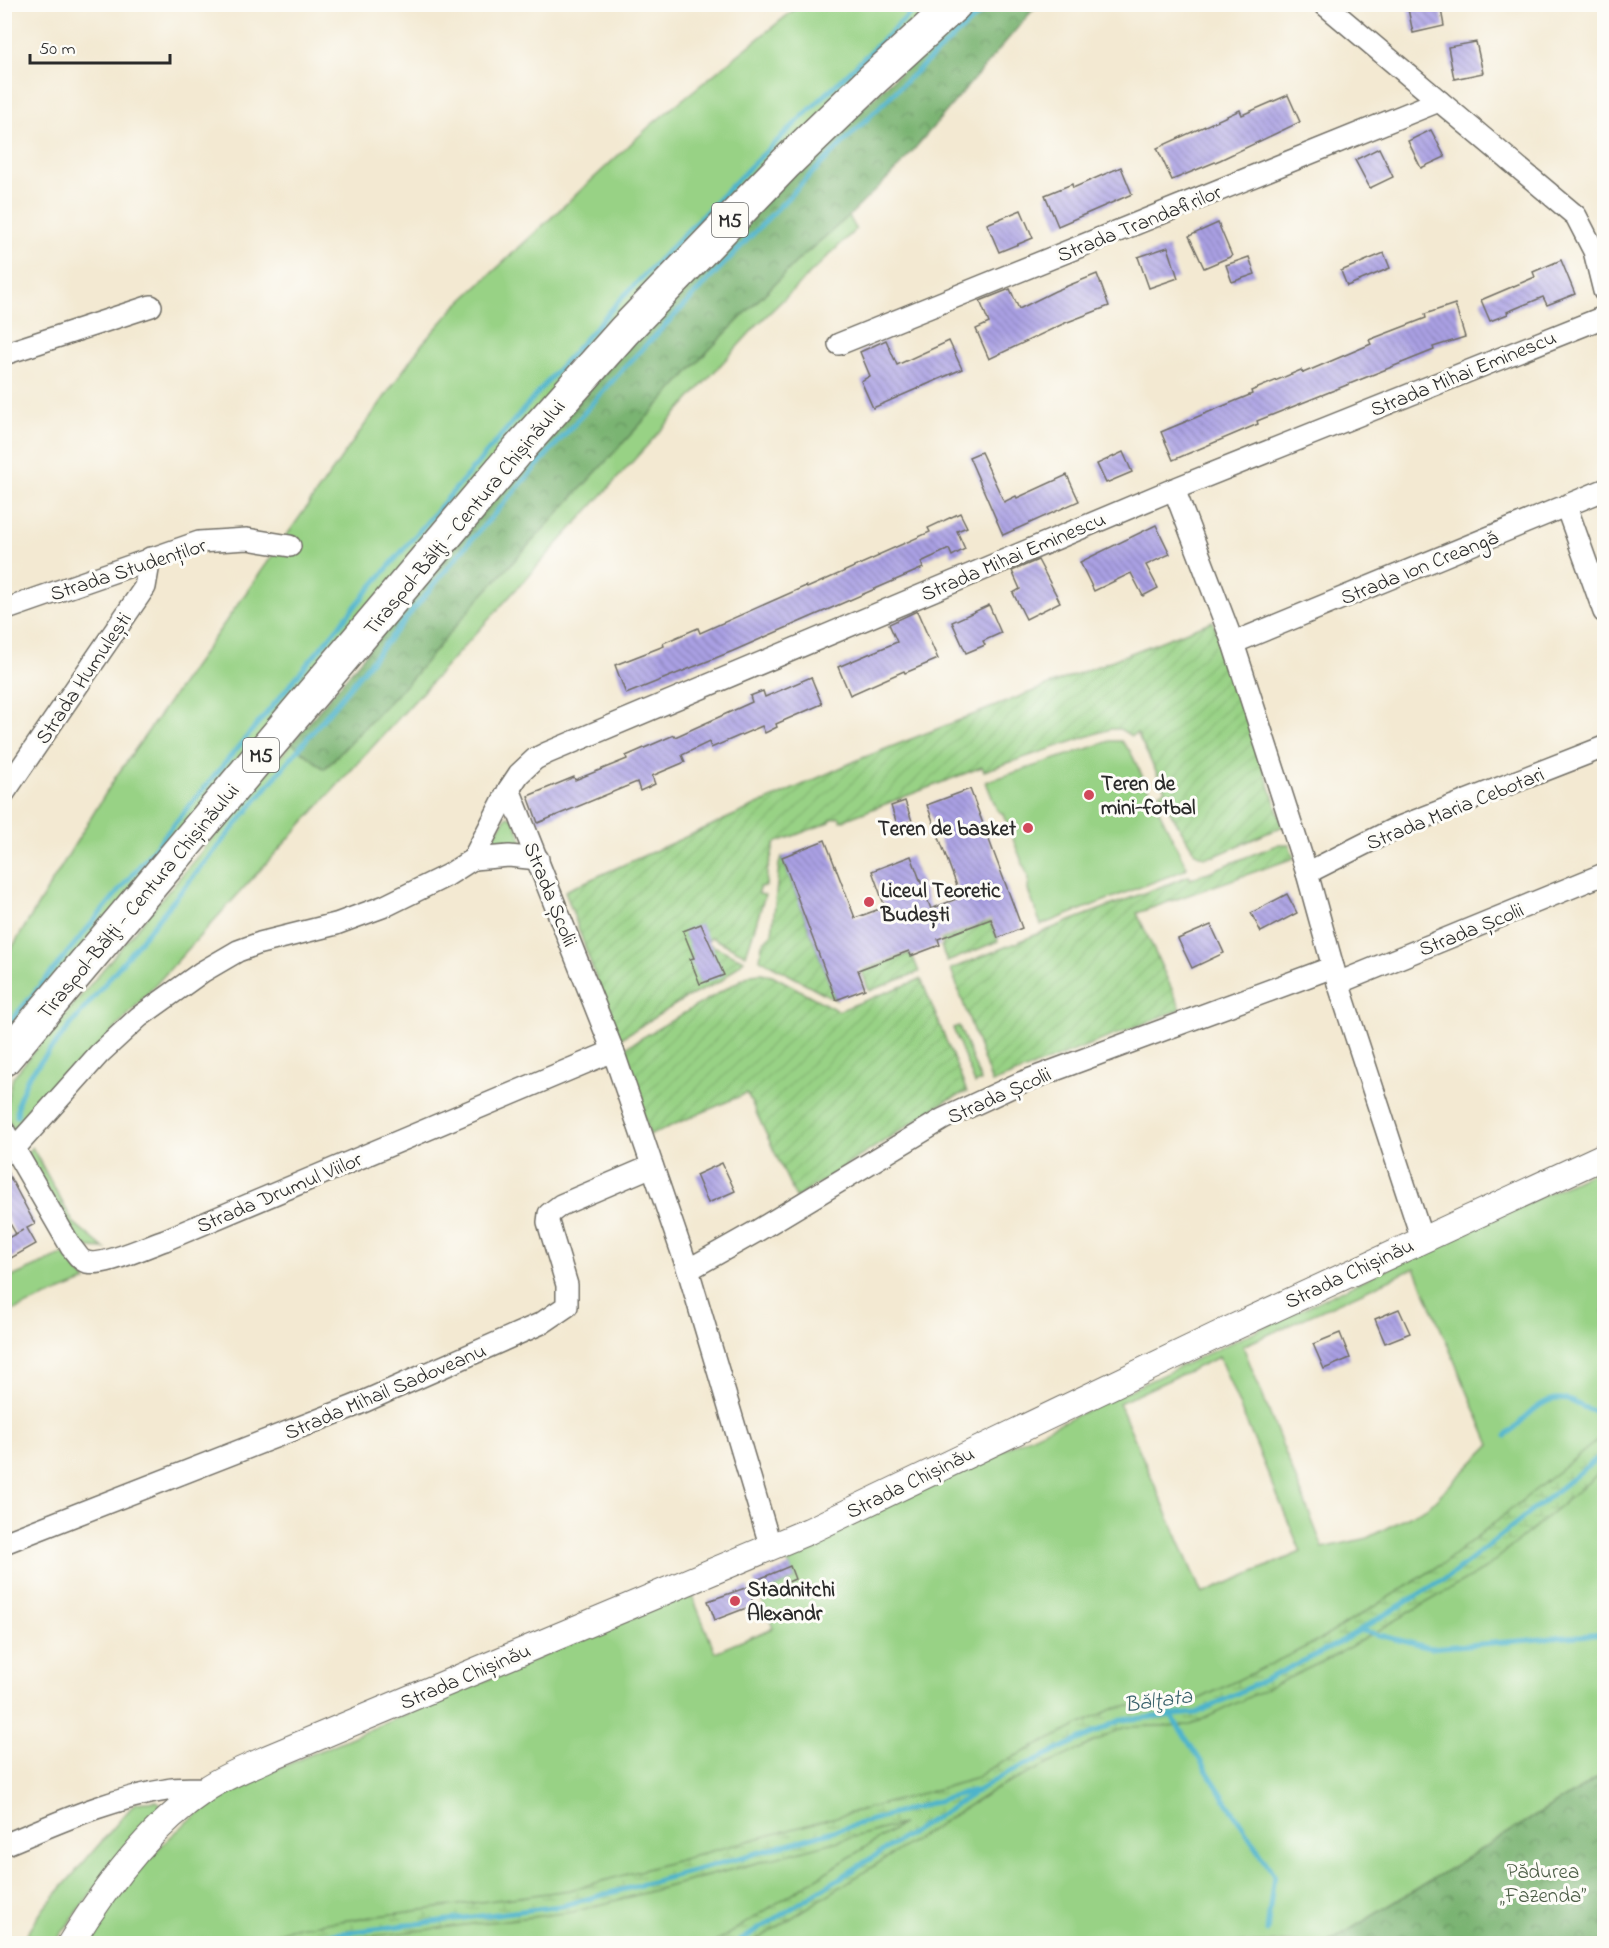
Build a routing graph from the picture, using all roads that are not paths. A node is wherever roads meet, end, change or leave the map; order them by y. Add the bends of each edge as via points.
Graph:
1 (955, 4) edge
2 (1324, 4) edge
3 (1439, 101) junction
4 (1605, 291) edge
5 (151, 306) dead end
6 (1605, 317) edge
7 (839, 344) dead end
8 (4, 354) edge
9 (1174, 489) junction
10 (1605, 490) edge
11 (1566, 506) junction
12 (290, 546) dead end
13 (150, 558) junction
14 (4, 610) edge
15 (1605, 612) edge
16 (1233, 644) junction
17 (1605, 747) edge
18 (509, 789) junction
19 (4, 793) edge
20 (473, 859) junction
21 (538, 859) junction
22 (1307, 873) junction
23 (1605, 874) edge
24 (1336, 975) junction
25 (613, 1051) junction
26 (4, 1059) edge
27 (10, 1140) edge
28 (1605, 1156) edge
29 (652, 1166) junction
30 (1422, 1239) junction
31 (688, 1270) junction
32 (4, 1543) edge
33 (771, 1548) junction
34 (207, 1788) junction
35 (4, 1845) edge
36 (70, 1944) edge

1 - 26 highway, Tiraspol-Bălţi - Centura Chișinăului / M5 via 786,163 624,331 518,450
2 - 3 street
3 - 4 street via 1576,216 1594,251
3 - 7 street, Strada Trandafirilor
5 - 8 street
6 - 9 street, Strada Mihai Eminescu
9 - 16 street
9 - 18 street, Strada Mihai Eminescu via 547,753 519,774
10 - 11 street, Strada Ion Creangă
11 - 15 street
11 - 16 street, Strada Ion Creangă
12 - 13 street, Strada Studenților via 247,539 199,542
13 - 14 street, Strada Studenților
13 - 19 street, Strada Humulești via 145,587
16 - 22 street
17 - 22 street, Strada Maria Cebotari via 1392,830
18 - 20 street, Strada Mihai Eminescu
18 - 21 street, Strada Școlii
20 - 21 street
20 - 27 street via 377,910 260,943 202,972 139,1017
21 - 25 street, Strada Școlii
22 - 24 street
23 - 24 street, Strada Școlii
24 - 30 street
24 - 31 street, Strada Școlii via 1011,1087 943,1119
25 - 27 street, Strada Drumul Viilor via 165,1240 95,1263 83,1261 71,1247
25 - 29 street, Strada Școlii
28 - 30 street, Strada Chișinău
29 - 31 street, Strada Școlii
29 - 32 street, Strada Mihail Sadoveanu via 561,1205 549,1214 567,1285 567,1306 542,1323 354,1406
30 - 33 street, Strada Chișinău
31 - 33 street, Strada Școlii
33 - 34 street, Strada Chișinău via 268,1758
34 - 35 street, Strada Chișinău via 167,1789 127,1799
34 - 36 street, Strada Chișinău via 172,1816 129,1860 95,1903

